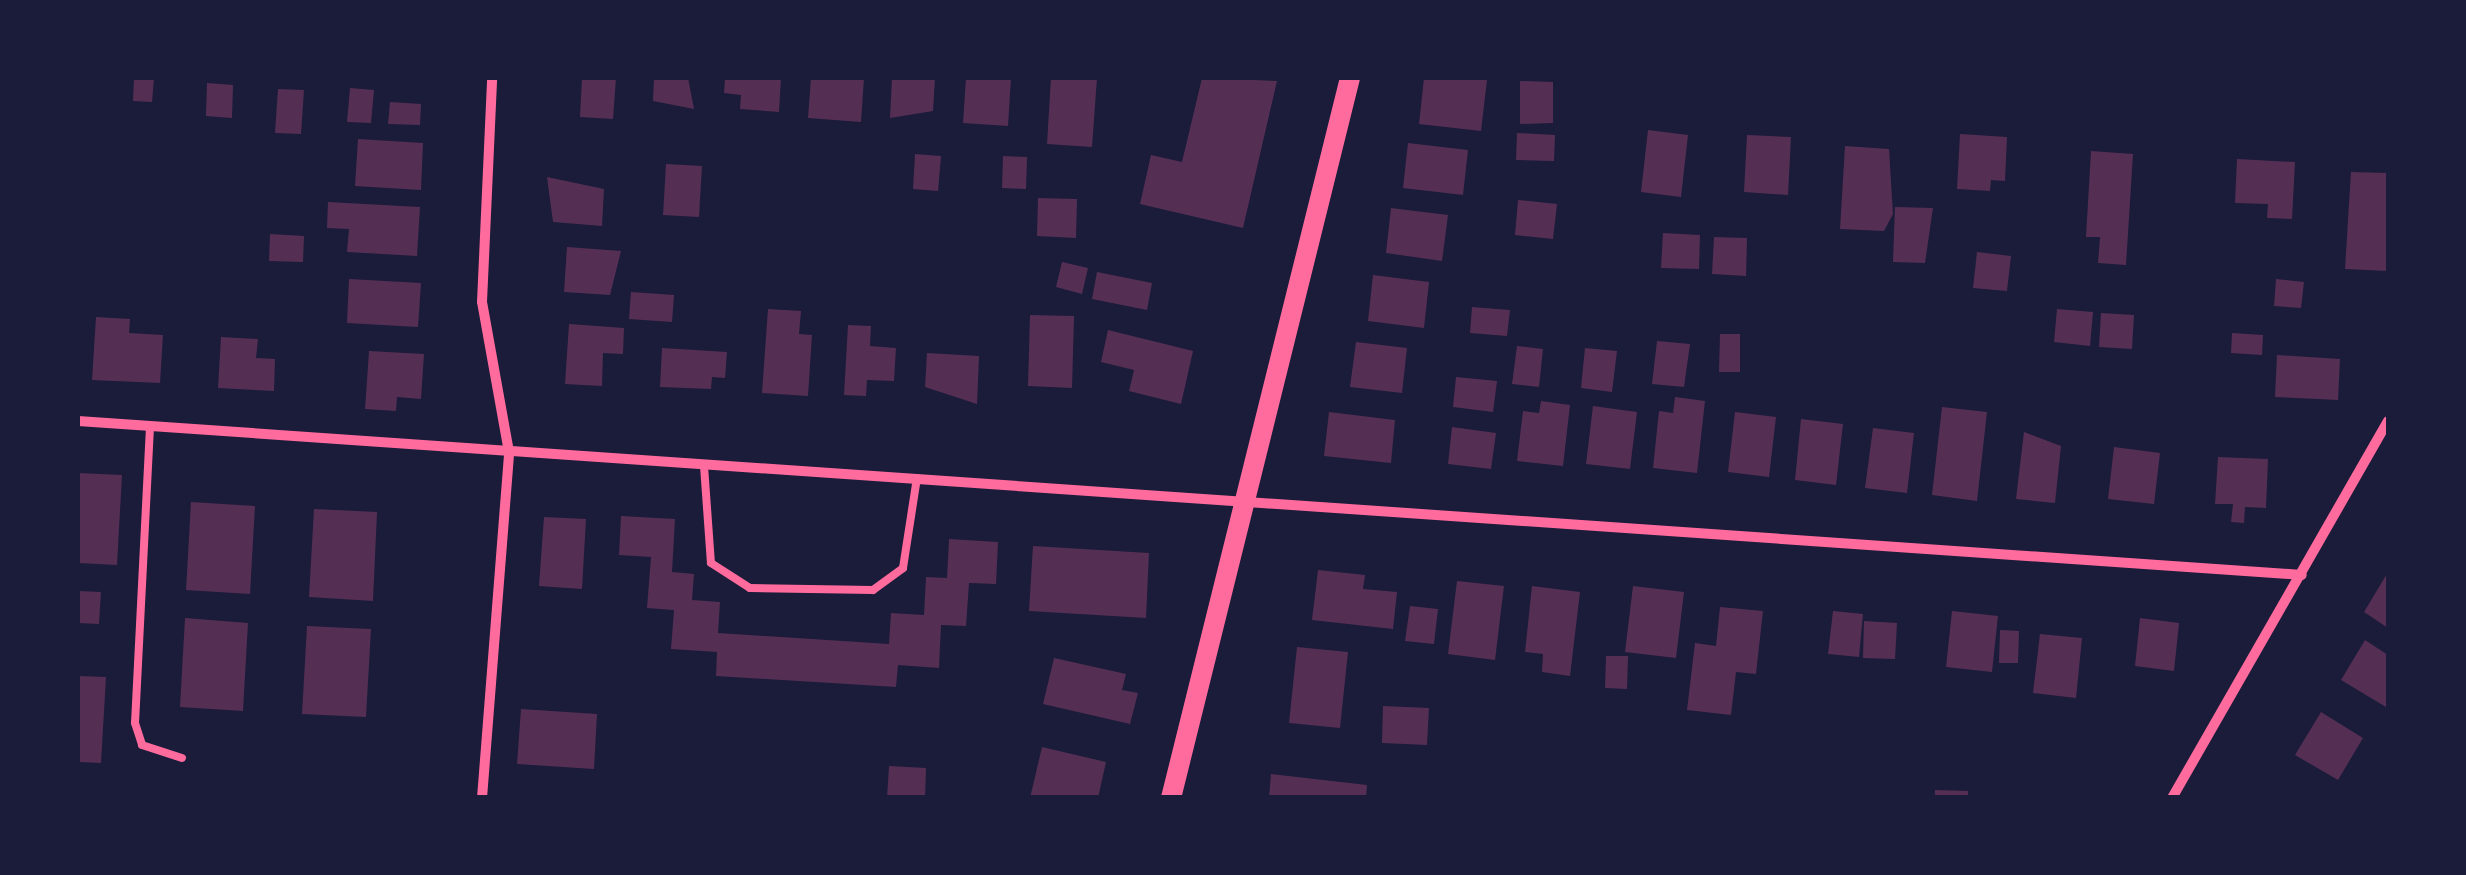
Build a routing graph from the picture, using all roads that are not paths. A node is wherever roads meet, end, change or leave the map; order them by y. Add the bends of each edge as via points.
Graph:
1 (492, 78) edge
2 (1350, 78) edge
3 (78, 421) edge
4 (2388, 421) edge
5 (150, 426) junction
6 (509, 452) junction
7 (704, 466) junction
8 (918, 478) junction
9 (1245, 503) junction
10 (2302, 576) junction
11 (182, 758) dead end
12 (482, 798) edge
13 (1171, 798) edge
14 (2172, 798) edge

1 - 6 street via 482,302
2 - 9 main road
3 - 5 street
4 - 10 street
5 - 6 street
5 - 11 lane via 136,723 142,745
6 - 7 street
6 - 12 street
7 - 8 street
7 - 8 lane via 711,564 750,588 873,590 903,568
8 - 9 street
9 - 10 street
9 - 13 main road
10 - 14 street

